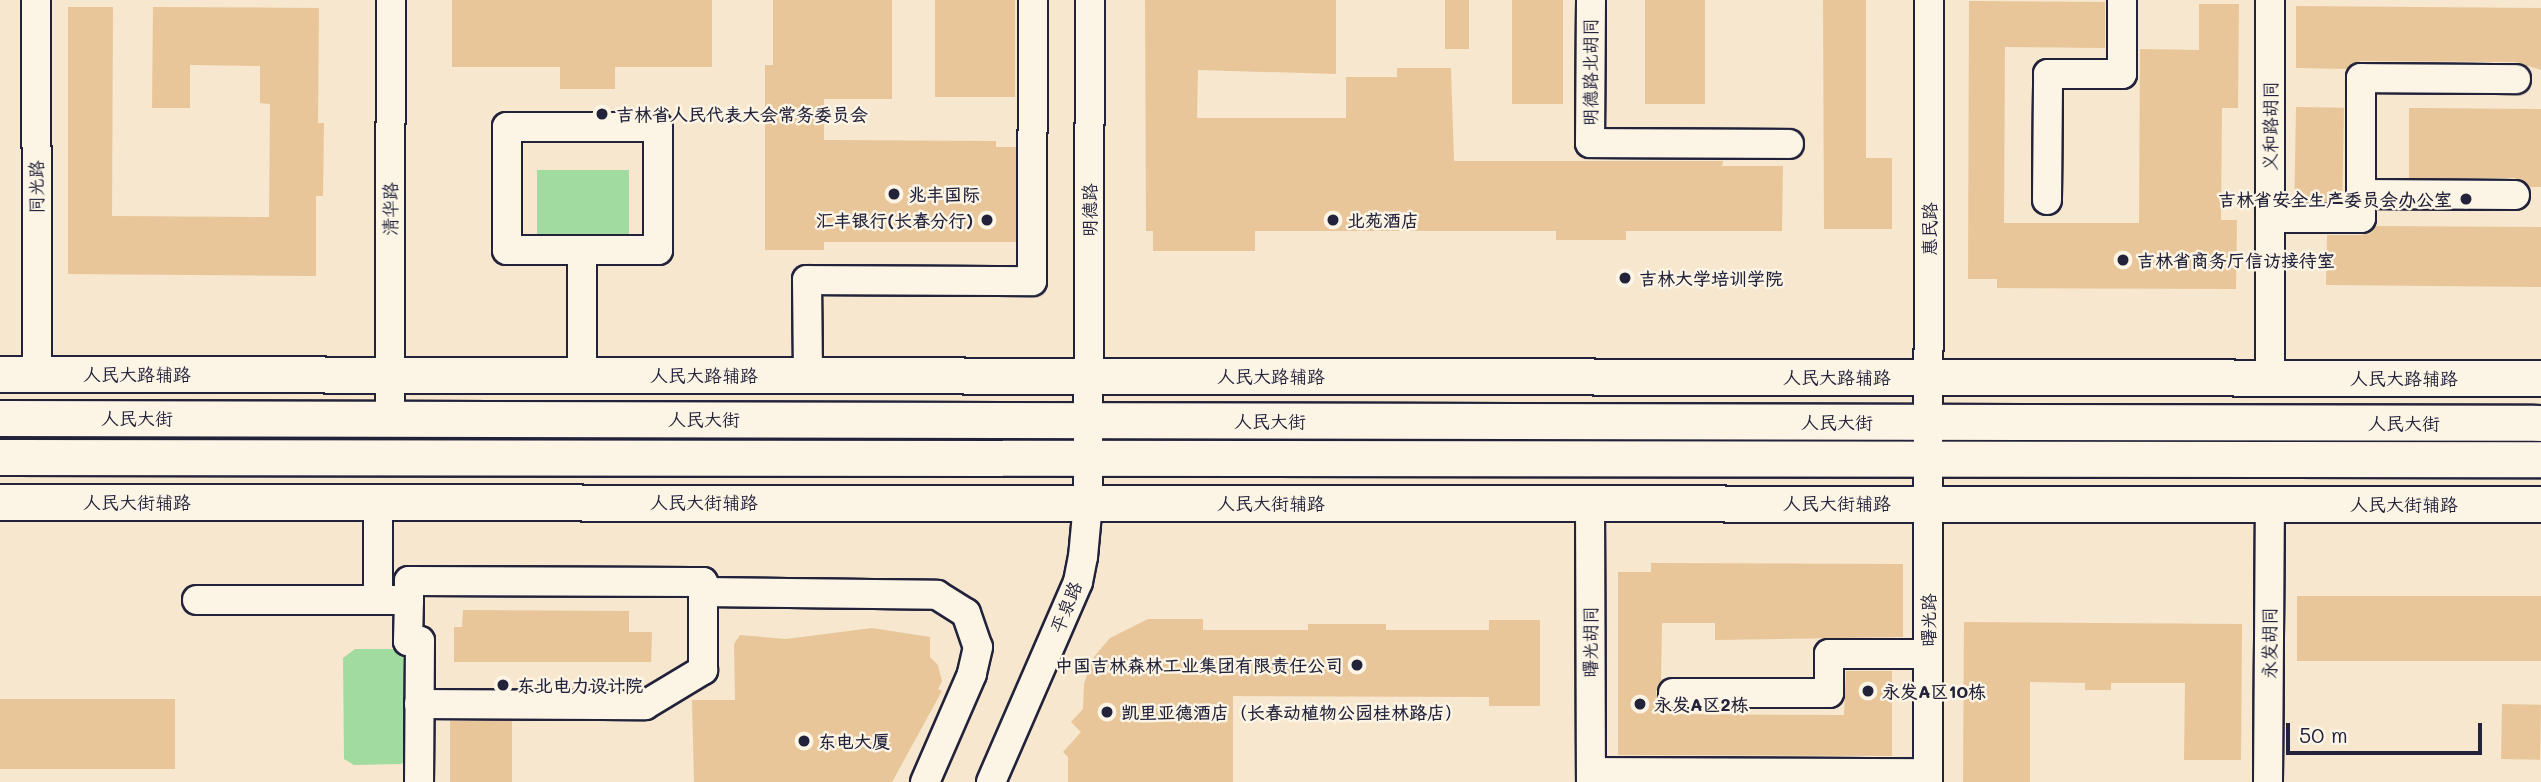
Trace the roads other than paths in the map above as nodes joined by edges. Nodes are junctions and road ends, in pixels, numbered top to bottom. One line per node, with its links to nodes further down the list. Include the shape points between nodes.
1 (36, 0): 17 (street, 同光路)
2 (391, 0): 18 (street, 清华路)
3 (1033, 0): 20 (street, via 1032,281 807,280)
4 (1090, 0): 21 (street, 明德路)
5 (1591, 0): 10 (street, 明德路北胡同, via 1590,143)
6 (1929, 0): 22 (street, 惠民路)
7 (2122, 0): 13 (street, via 2122,74 2048,74)
8 (2270, 0): 14 (street, 义和路胡同)
9 (2516, 79): 11 (street, via 2361,78)
10 (1789, 144)
11 (2361, 194): 12 (street); 14 (street, via 2361,218)
12 (2515, 195)
13 (2047, 200)
14 (2270, 218): 23 (street, 义和路胡同)
15 (582, 250): 15 (street, via 507,250 507,127 658,127 658,250); 19 (street)
16 (0, 374): 17 (main road, 人民大路辅路)
17 (37, 374): 18 (main road, 人民大路辅路)
18 (390, 374): 19 (main road, 人民大路辅路); 26 (street, 清华路)
19 (582, 374): 20 (main road, 人民大路辅路)
20 (808, 375): 21 (main road, 人民大路辅路)
21 (1088, 375): 22 (main road, 人民大路辅路); 27 (street, 明德路)
22 (1928, 377): 23 (main road, 人民大路辅路); 28 (street, 惠民路)
23 (2270, 378): 24 (main road, 人民大路辅路)
24 (2541, 378)
25 (0, 418): 26 (main road, 人民大街)
26 (390, 419): 27 (main road, 人民大街)
27 (1088, 420): 28 (main road, 人民大街); 31 (street, 平泉路)
28 (1928, 422): 29 (main road, 人民大街); 32 (street, 惠民路)
29 (2541, 423)
30 (0, 457): 31 (main road, 人民大街)
31 (1088, 458): 32 (main road, 人民大街); 36 (street, 平泉路)
32 (1928, 458): 33 (main road, 人民大街); 38 (street, 曙光路)
33 (2541, 459)
34 (0, 502): 35 (main road, 人民大街辅路)
35 (379, 502): 36 (main road, 人民大街辅路); 43 (street)
36 (1088, 503): 37 (main road, 人民大街辅路); 52 (street, 平泉路, via 1078,582)
37 (1590, 503): 38 (main road, 人民大街辅路); 48 (street, 曙光胡同)
38 (1928, 503): 39 (main road, 人民大街辅路); 45 (street, 曙光路)
39 (2270, 504): 40 (main road, 人民大街辅路); 53 (street, 永发胡同)
40 (2541, 504)
41 (703, 592): 44 (street, via 703,582 408,581); 47 (street, via 703,670 645,705); 51 (street, via 908,592 937,595 958,605 973,623 976,659)
42 (197, 600): 43 (street)
43 (378, 600): 44 (street)
44 (409, 600): 47 (street, via 408,641 420,641)
45 (1928, 654): 46 (street, via 1829,654 1829,693); 49 (street, 曙光路)
46 (1673, 693)
47 (419, 705): 50 (street)
48 (1591, 777): 49 (street)
49 (1928, 778)
50 (419, 782)
51 (925, 782)
52 (990, 782)
53 (2268, 782)

